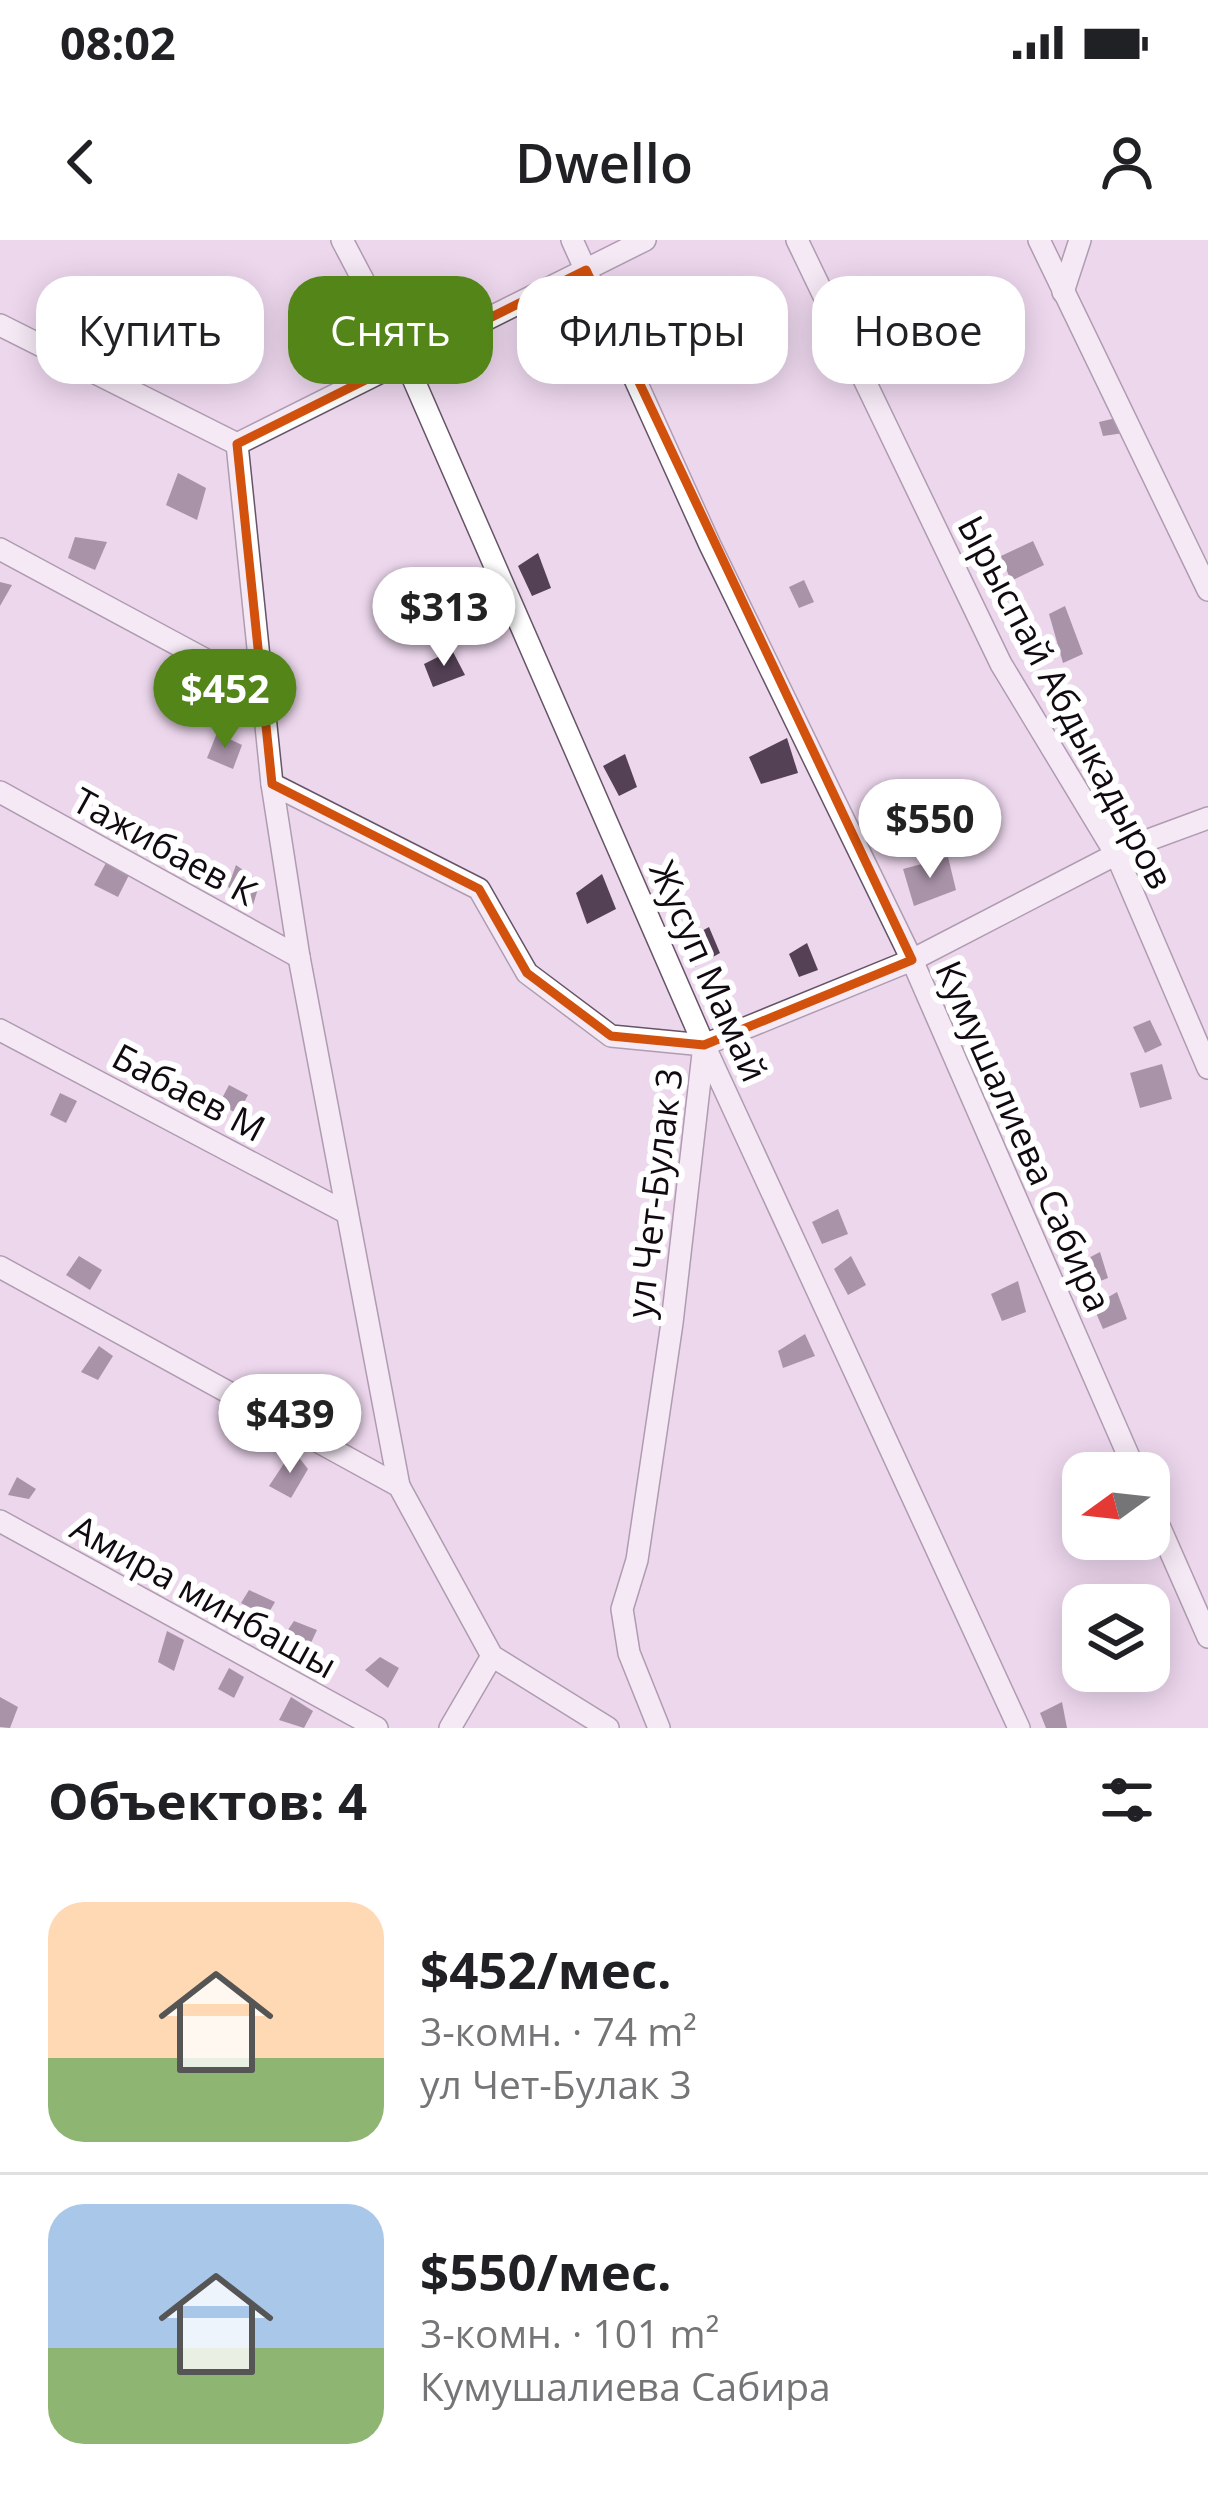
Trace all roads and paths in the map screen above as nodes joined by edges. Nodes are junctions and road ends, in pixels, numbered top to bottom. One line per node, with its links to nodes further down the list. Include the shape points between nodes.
1 (342, 240): 8 (street, Жусуп Мамай)
2 (572, 240): 7 (street, Кумушалиева Сабира)
3 (645, 240): 7 (street)
4 (797, 240): 21 (street, Ырыспай Абдыкадыров, via 1001,664)
5 (1039, 240): 9 (street)
6 (1080, 240): 9 (street)
7 (586, 270): 10 (street); 23 (street, Кумушалиева Сабира)
8 (361, 276)
9 (1063, 292): 16 (street)
10 (493, 316)
11 (0, 325): 14 (street)
12 (357, 384): 14 (street)
13 (415, 384): 25 (street, Жусуп Мамай)
14 (237, 444): 17 (street)
15 (0, 549): 17 (street)
16 (1208, 590)
17 (262, 690): 18 (street)
18 (272, 784): 22 (street); 25 (street, ул Чет-Булак 3, via 479,889 527,973 611,1036)
19 (0, 792): 22 (street, Тажибаев К)
20 (1208, 818): 21 (street)
21 (1118, 856): 23 (street); 26 (street, Ырыспай Абдыкадыров)
22 (299, 957): 27 (street)
23 (912, 960): 25 (street); 29 (street, Кумушалиева Сабира)
24 (0, 1030): 27 (street, Бабаев М)
25 (704, 1045): 38 (street, ул Чет-Булак 3, via 673,1323 637,1560 622,1609 629,1653); 39 (street, Жусуп Мамай)
26 (1208, 1068)
27 (347, 1214): 30 (street)
28 (0, 1268): 30 (street)
29 (1127, 1452)
30 (399, 1486): 34 (street)
31 (0, 1521): 35 (street, Амира минбашы)
32 (1170, 1551): 33 (street)
33 (1208, 1637)
34 (492, 1656): 36 (street); 37 (street)
35 (377, 1728)
36 (450, 1728)
37 (608, 1728)
38 (659, 1728)
39 (1019, 1728)

